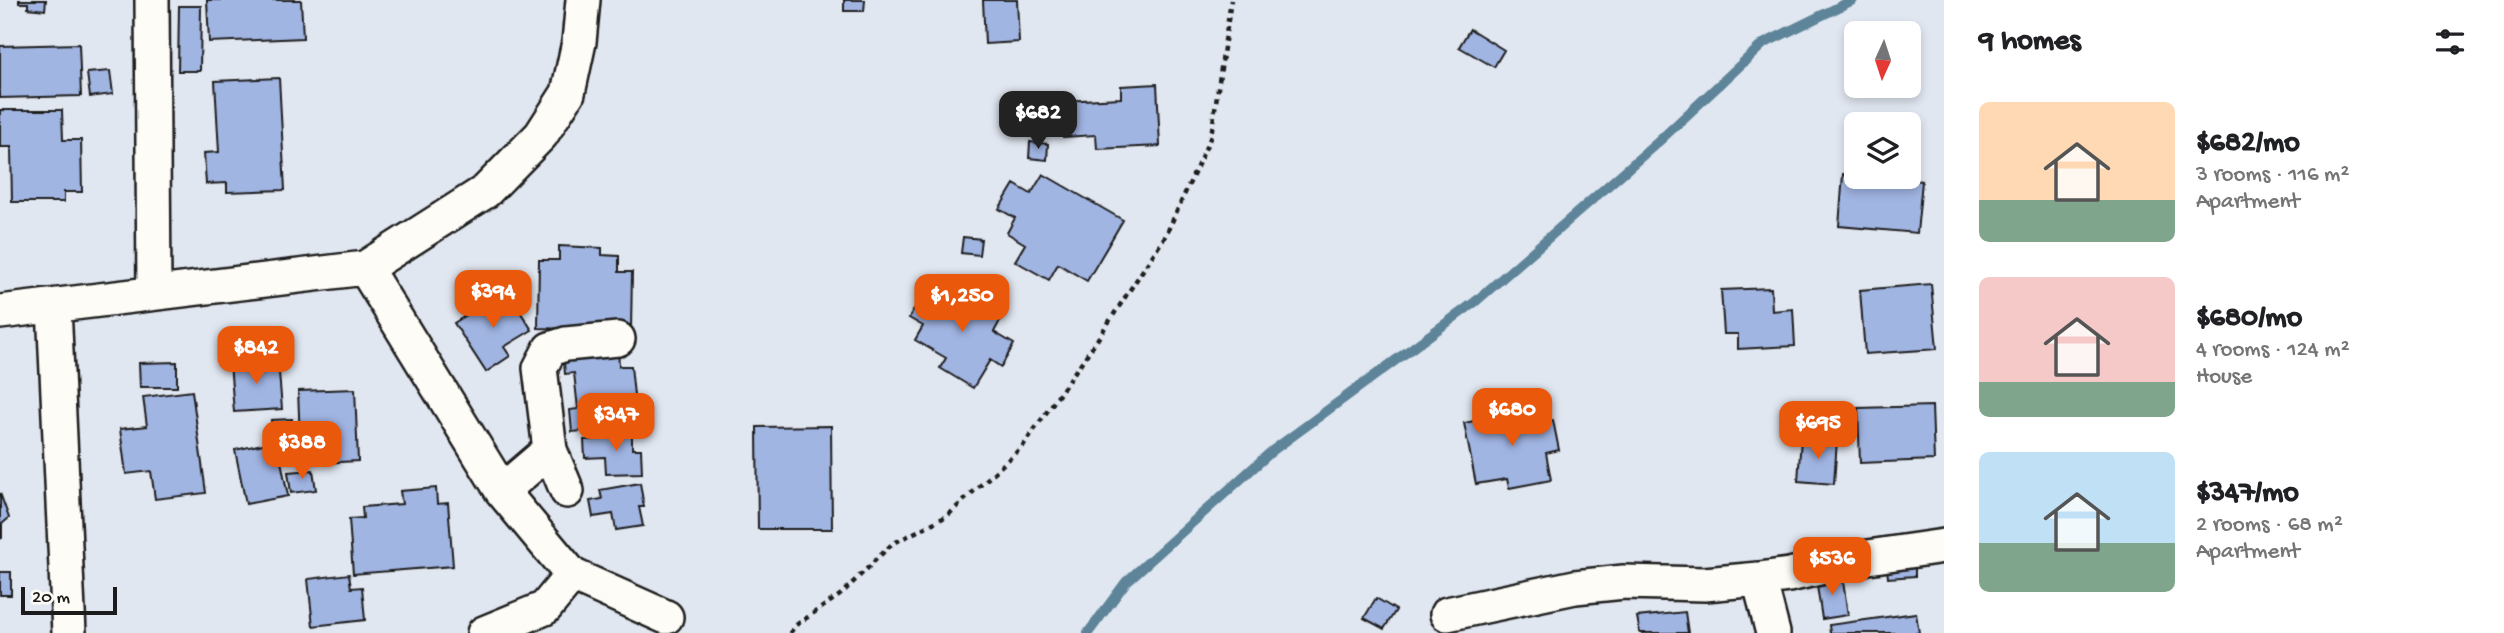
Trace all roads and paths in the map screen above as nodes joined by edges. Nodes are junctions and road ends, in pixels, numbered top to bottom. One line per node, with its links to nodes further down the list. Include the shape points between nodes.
1 (152, 0): 5 (street)
2 (583, 0): 4 (street, via 568,93 541,135 486,191)
3 (1231, 0): 19 (path, via 1211,136 1166,235 1045,415 1023,446 947,516 892,544 840,595)
4 (365, 268): 5 (street); 10 (street)
5 (154, 293): 6 (street)
6 (54, 307): 7 (street); 17 (street)
7 (0, 312)
8 (618, 340): 9 (street, via 550,349 540,368)
9 (550, 450): 10 (street); 11 (street)
10 (502, 491): 13 (street)
11 (566, 491)
12 (1944, 546): 14 (street)
13 (572, 575): 16 (street); 18 (street, via 544,608)
14 (1759, 579): 15 (street, via 1575,587); 20 (street)
15 (1447, 614)
16 (666, 617)
17 (69, 633)
18 (484, 633)
19 (790, 633)
20 (1773, 633)

